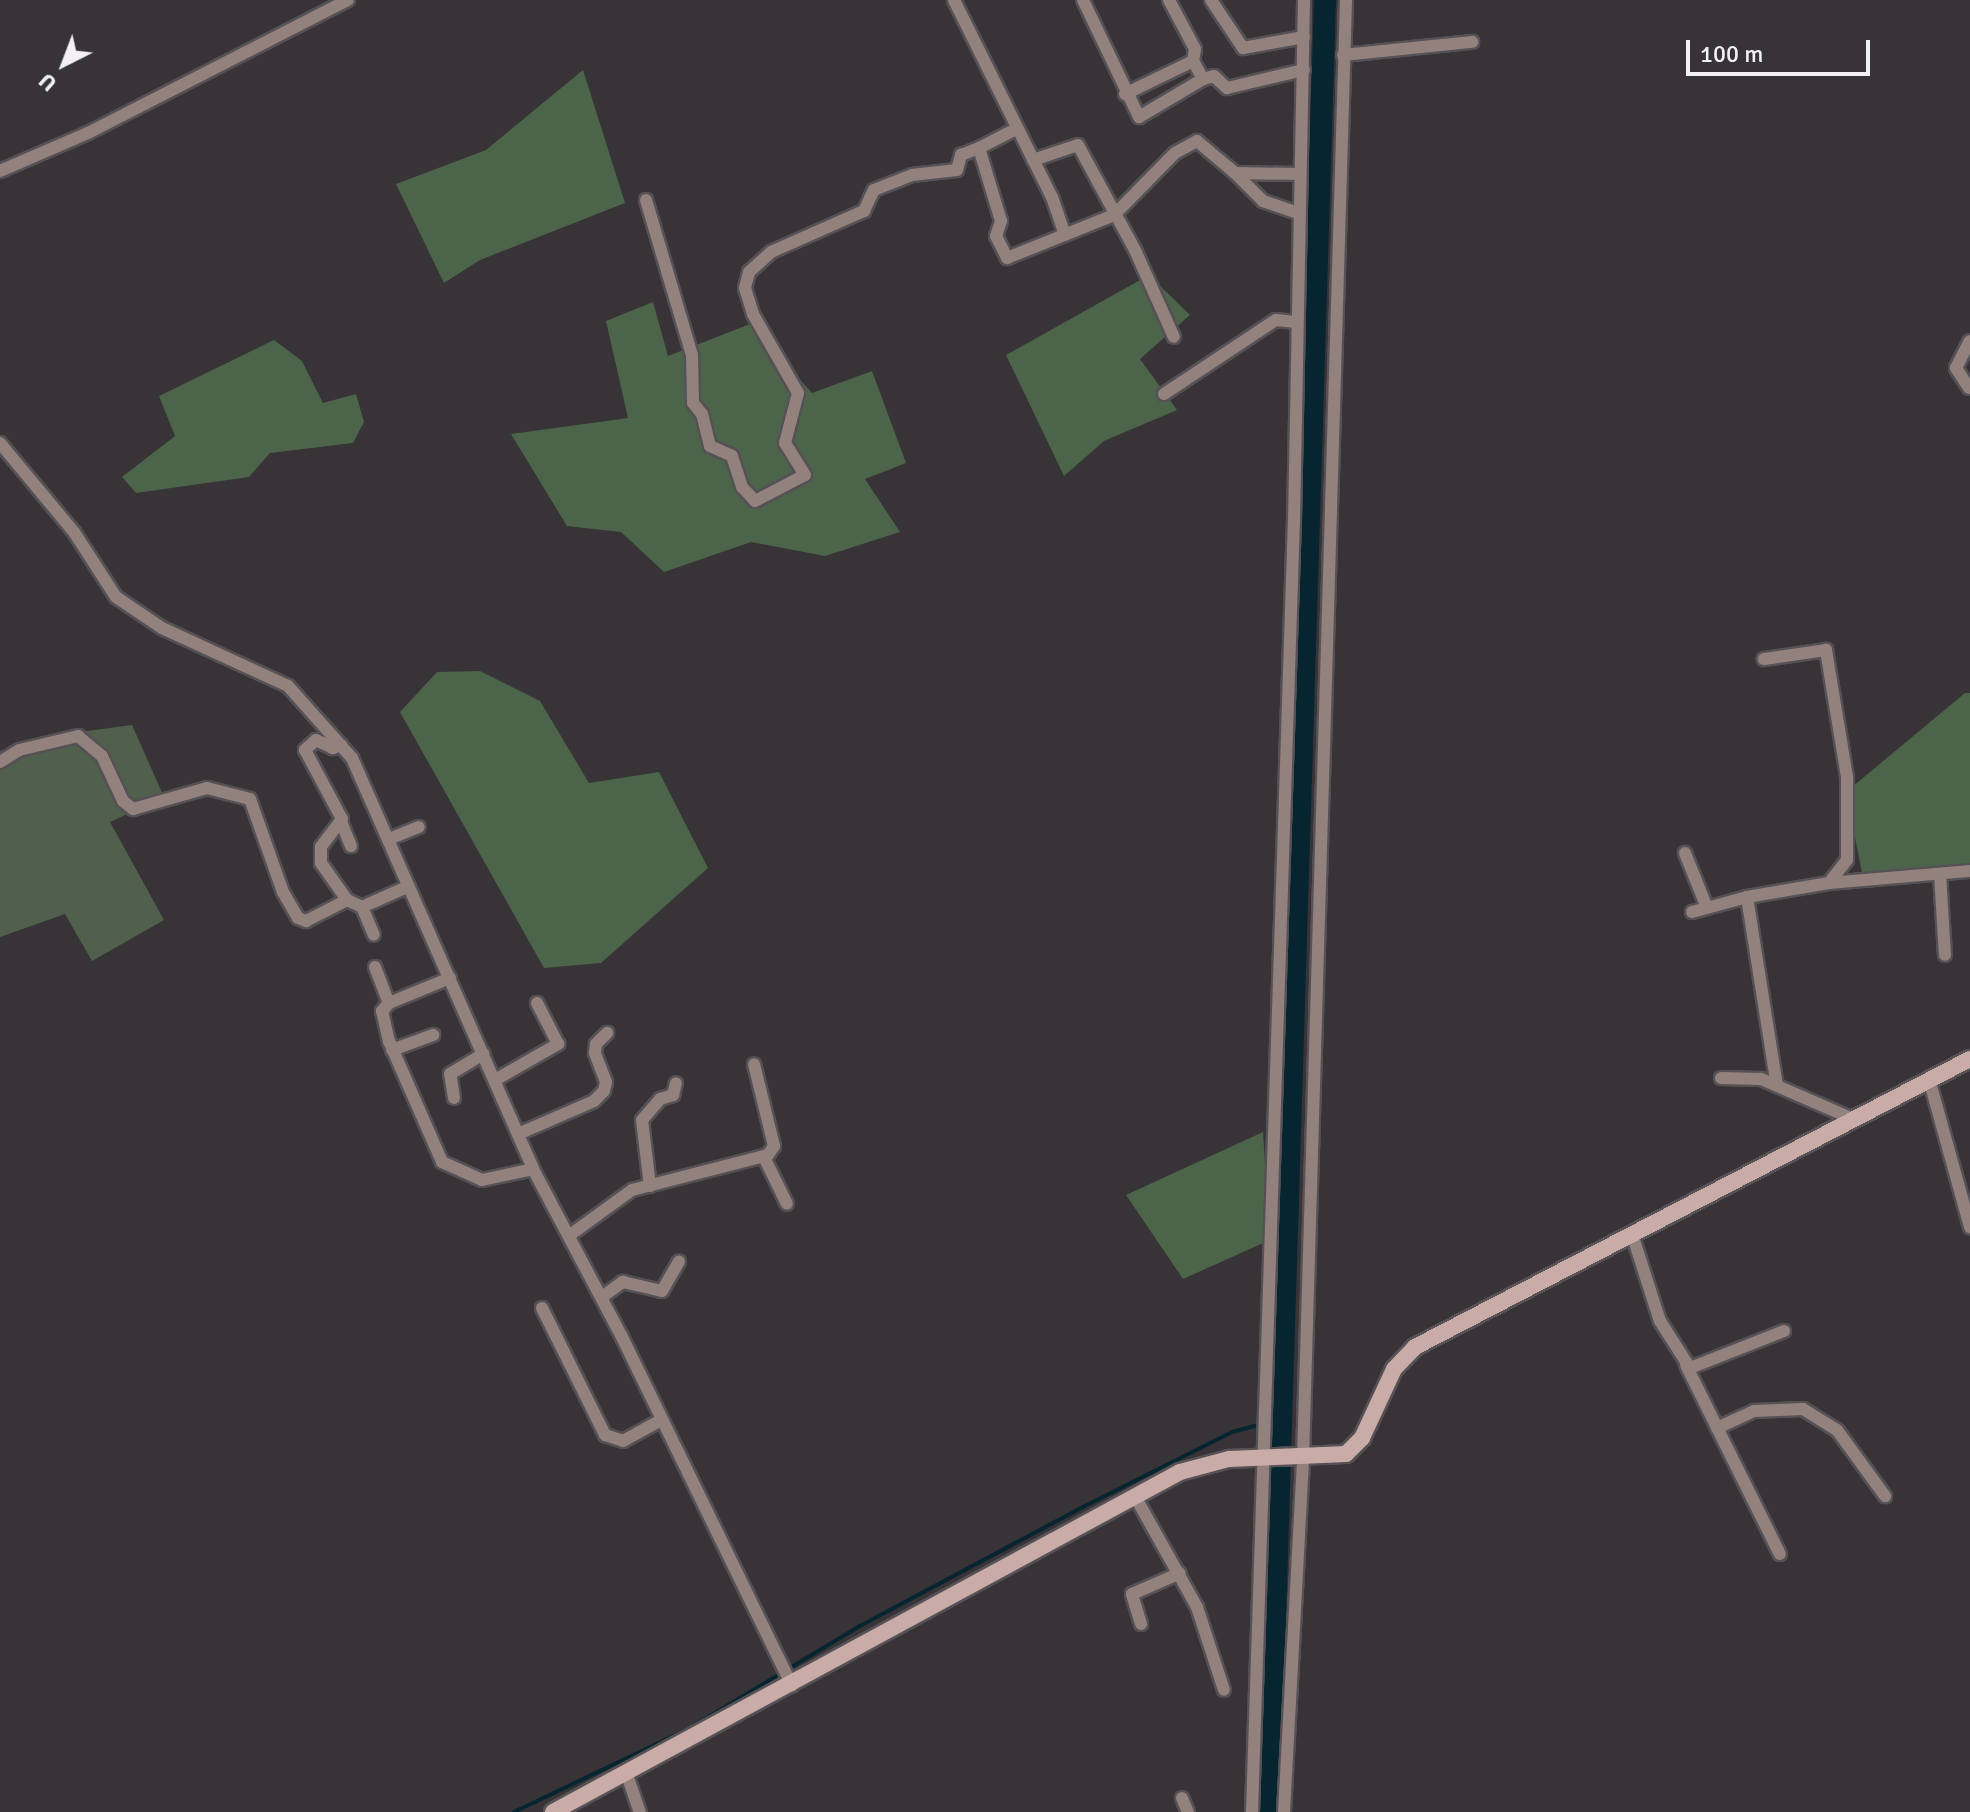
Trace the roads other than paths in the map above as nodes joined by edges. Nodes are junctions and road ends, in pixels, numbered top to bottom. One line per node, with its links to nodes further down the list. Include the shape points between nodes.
1 (348, 0): 18 (street, via 88,133)
2 (954, 0): 15 (street)
3 (1083, 0): 14 (street)
4 (1169, 0): 11 (street, via 1195,49)
5 (1211, 0): 8 (street, via 1243,48)
6 (1304, 0): 8 (street)
7 (1346, 0): 10 (street)
8 (1304, 37): 12 (street)
9 (1472, 42): 10 (street)
10 (1343, 55): 84 (street)
11 (1193, 61): 13 (street); 14 (street)
12 (1304, 70): 13 (street, via 1227,88 1214,76); 20 (street)
13 (1203, 79): 14 (street, via 1142,118)
14 (1125, 94)
15 (1016, 129): 16 (street); 17 (street)
16 (979, 148): 21 (street, via 961,155 957,170 912,175 874,190 864,211 771,252 749,272 745,288 753,314 798,393 785,443 805,475 755,501 742,487 732,456 710,446 702,414 688,391 692,355); 24 (street, via 1001,221 994,230 1004,257)
17 (1033, 160): 23 (street, via 1078,145); 24 (street)
18 (0, 171)
19 (1235, 173): 20 (street); 22 (street, via 1263,201); 23 (street, via 1197,141 1175,153)
20 (1300, 174): 22 (street)
21 (646, 200)
22 (1298, 213): 25 (street)
23 (1114, 215): 24 (street); 26 (street)
24 (1065, 235)
25 (1296, 322): 29 (street, via 1276,320); 83 (street)
26 (1174, 337)
27 (1970, 341): 28 (street, via 1956,368)
28 (1970, 387): 30 (street)
29 (1164, 394)
30 (1970, 401)
31 (0, 443): 33 (street, via 74,532 116,597 162,628 288,686)
32 (1764, 659): 42 (street, via 1824,646 1826,650 1847,777 1847,860)
33 (341, 745): 35 (street, via 333,748 316,740 305,752 334,798); 37 (street, via 362,776)
34 (0, 762): 45 (street, via 19,750 78,736 102,756 123,801 133,809 207,788 250,799 283,892 298,918 306,921)
35 (342, 824): 38 (street); 45 (street, via 319,854)
36 (419, 827): 37 (street)
37 (389, 839): 43 (street)
38 (351, 846)
39 (1685, 853): 47 (street)
40 (1970, 871): 41 (street)
41 (1940, 874): 42 (street); 50 (street)
42 (1829, 883): 44 (street)
43 (409, 886): 46 (street); 52 (street)
44 (1747, 897): 47 (street); 65 (street)
45 (347, 900): 46 (street)
46 (362, 907): 49 (street)
47 (1707, 908): 48 (street)
48 (1692, 912)
49 (374, 935)
50 (1945, 955)
51 (375, 967): 53 (street)
52 (450, 978): 53 (street); 58 (street)
53 (389, 1003): 57 (street, via 382,1011)
54 (537, 1003): 63 (street, via 558,1044)
55 (607, 1033): 68 (street, via 595,1053 606,1082 604,1091 594,1101)
56 (433, 1035): 57 (street)
57 (392, 1050): 70 (street, via 442,1162 482,1180)
58 (483, 1054): 63 (street); 66 (street, via 450,1074)
59 (1970, 1059): 62 (main road)
60 (754, 1064): 69 (street, via 774,1146)
61 (1721, 1078): 65 (street, via 1742,1075)
62 (1929, 1079): 67 (main road); 73 (street)
63 (495, 1080): 68 (street)
64 (676, 1083): 71 (street, via 673,1095 660,1099 642,1120)
65 (1777, 1086): 67 (street)
66 (454, 1098)
67 (1853, 1119): 74 (main road)
68 (518, 1134): 70 (street)
69 (764, 1157): 71 (street); 72 (street)
70 (533, 1169): 75 (street)
71 (650, 1186): 75 (street, via 624,1195)
72 (787, 1204)
73 (1970, 1223)
74 (1632, 1234): 80 (street, via 1660,1321); 84 (main road, via 1415,1347 1394,1369 1353,1449 1336,1457)
75 (570, 1235): 77 (street)
76 (679, 1261): 77 (street, via 662,1291 623,1282)
77 (602, 1297): 81 (street)
78 (542, 1308): 81 (street, via 605,1435 623,1441)
79 (1784, 1331): 80 (street, via 1692,1368)
80 (1686, 1365): 82 (street)
81 (661, 1420): 90 (street)
82 (1717, 1428): 85 (street, via 1754,1411 1803,1409 1837,1430); 87 (street)
83 (1267, 1456): 84 (main road); 86 (main road, via 1196,1466); 97 (street)
84 (1297, 1457): 98 (street)
85 (1885, 1496)
86 (1136, 1498): 88 (street); 90 (main road)
87 (1780, 1554)
88 (1180, 1573): 89 (street, via 1132,1594); 91 (street)
89 (1141, 1624)
90 (790, 1682): 92 (main road)
91 (1224, 1690)
92 (627, 1775): 94 (main road); 95 (street)
93 (1182, 1798): 96 (street)
94 (553, 1812)
95 (640, 1812)
96 (1188, 1812)
97 (1252, 1812)
98 (1284, 1812)

